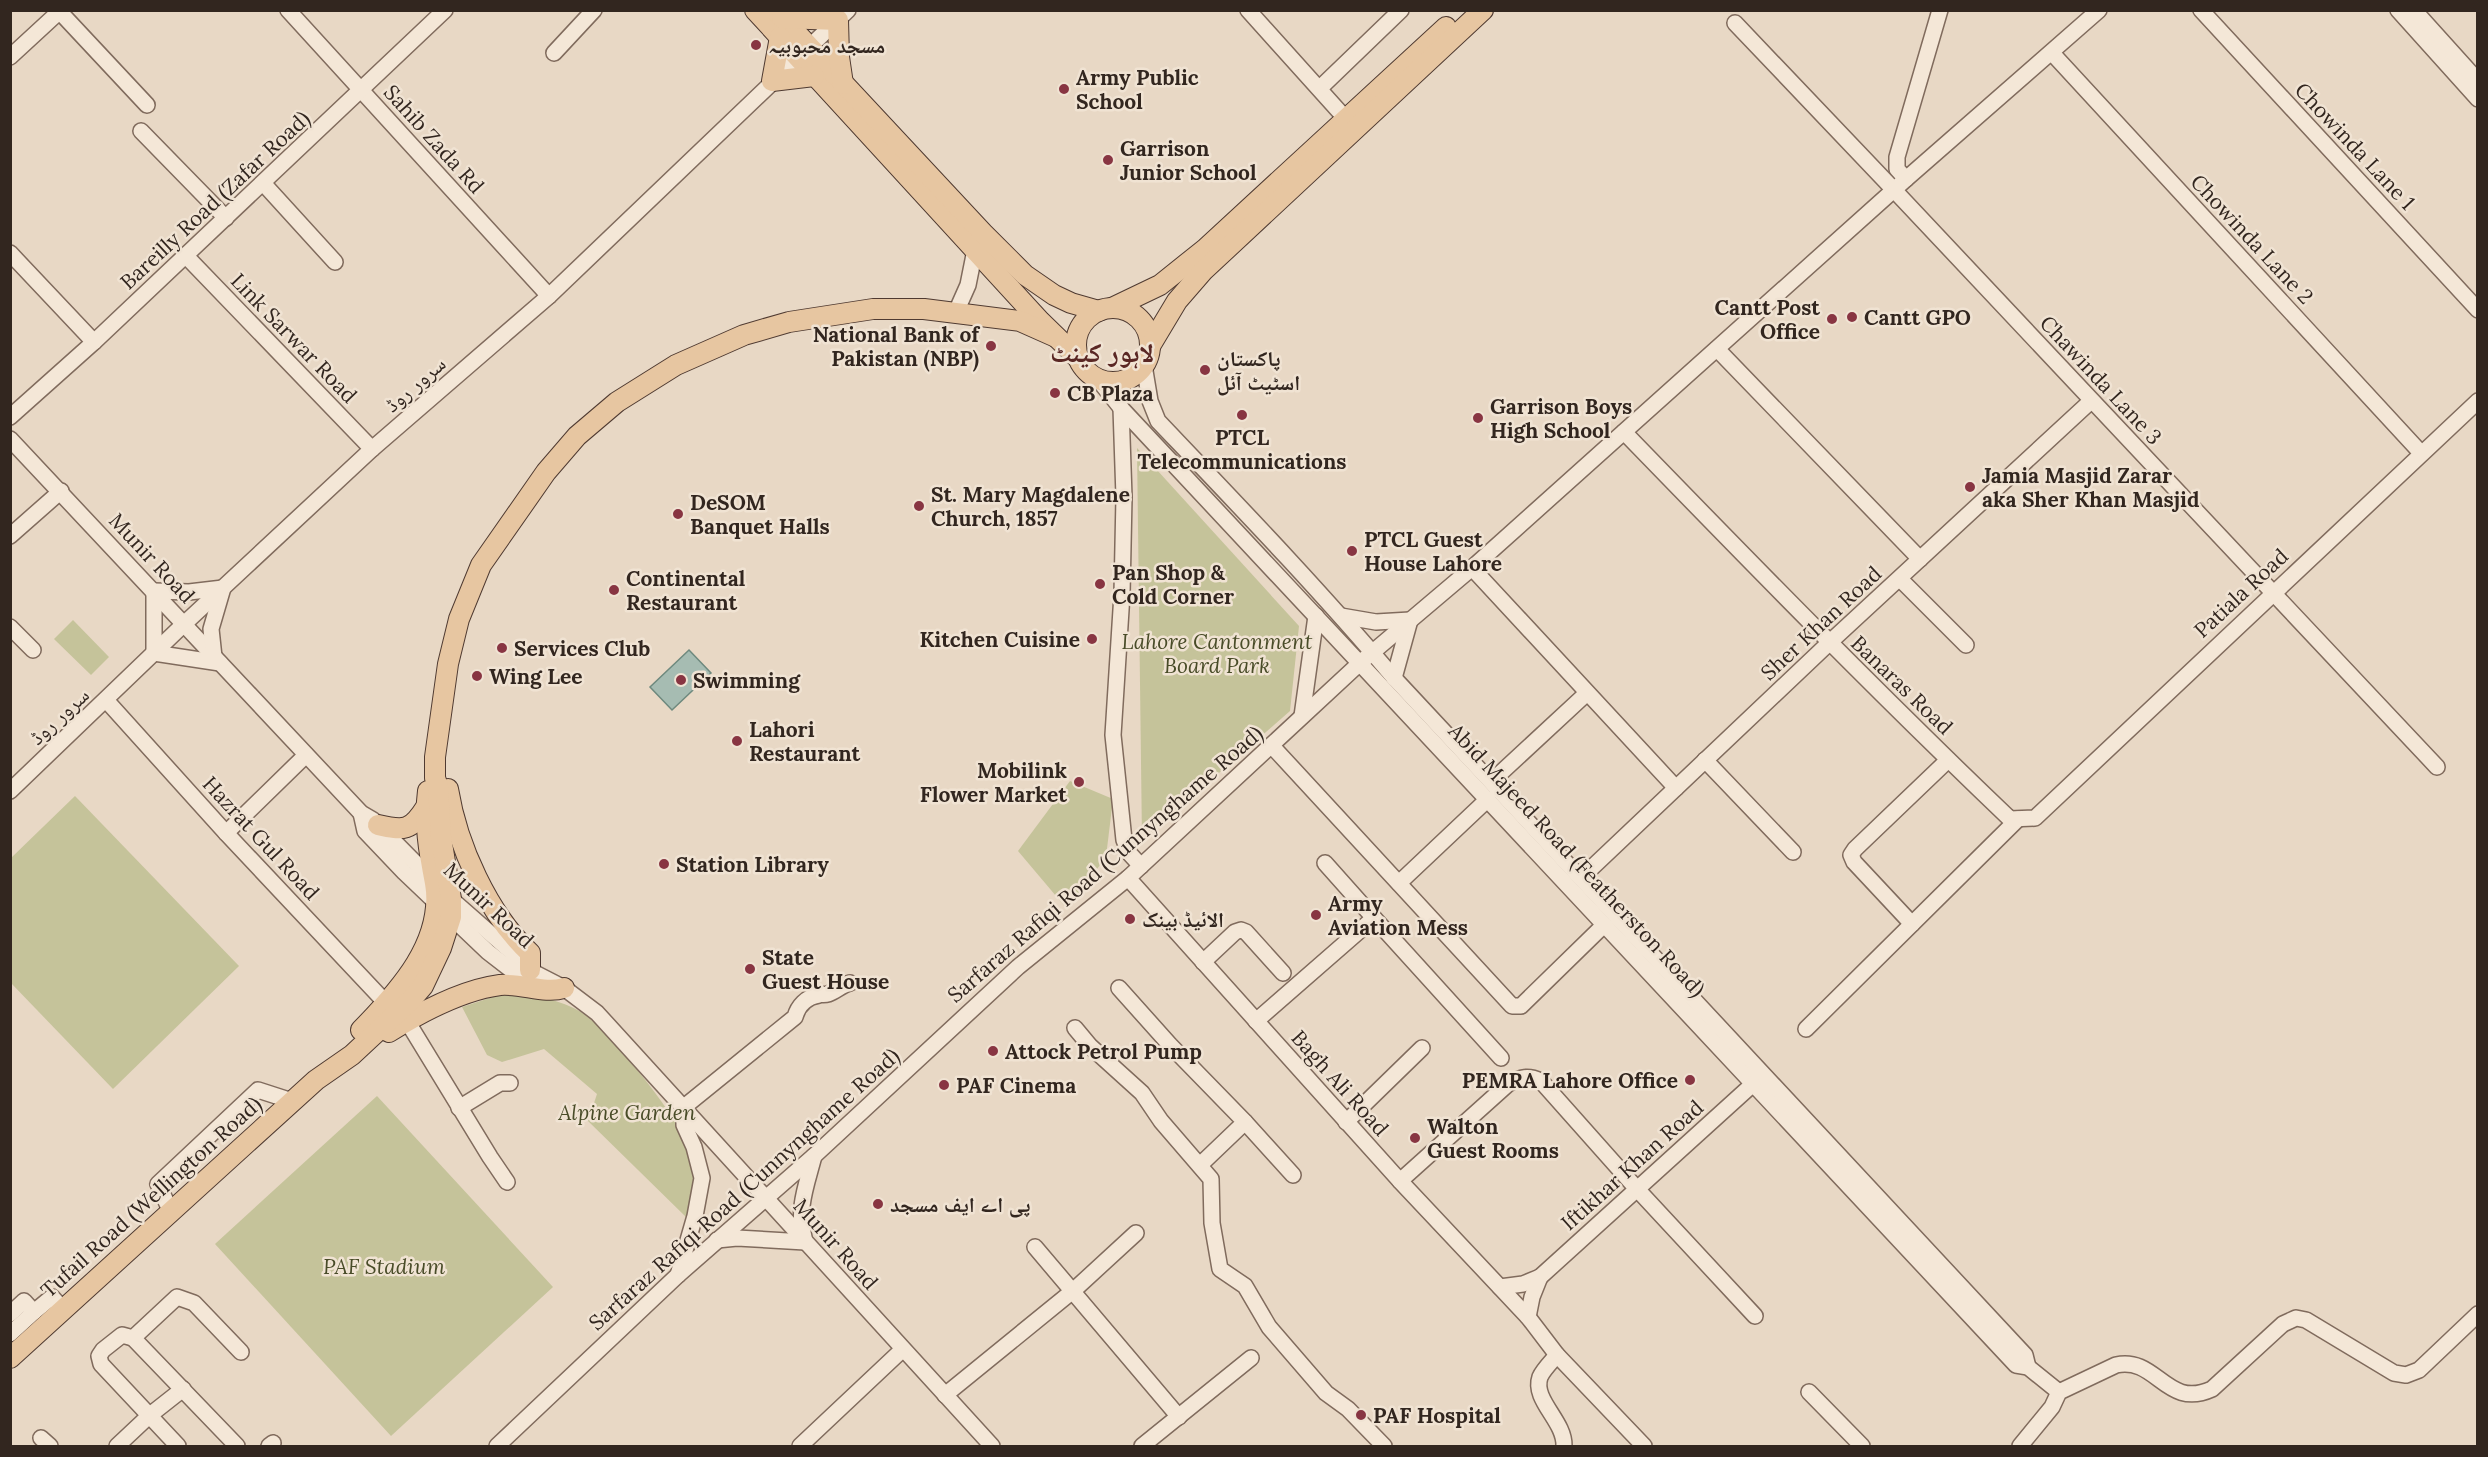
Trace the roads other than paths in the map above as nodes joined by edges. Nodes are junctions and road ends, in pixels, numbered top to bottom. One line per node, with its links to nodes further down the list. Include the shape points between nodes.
1 (288, 10): 28 (street, Sahib Zada Rd)
2 (445, 10): 28 (street, Bareilly Road (Zafar Road))
3 (594, 10): 19 (street)
4 (755, 10): 16 (main road)
5 (1248, 10): 27 (street)
6 (1465, 10): 31 (main road)
7 (1483, 10): 47 (main road, via 1203,271 1177,301)
8 (2099, 10): 21 (street, Sarfaraz Rafiqi Road (Cunnynghame Road))
9 (2201, 10): 43 (street, Chowinda Lane 1)
10 (2398, 10): 18 (street)
11 (2414, 10): 18 (street)
12 (60, 11): 22 (street); 30 (street)
13 (1400, 11): 27 (street)
14 (1936, 13): 33 (street, via 1897,158 1897,169)
15 (843, 15): 16 (main road); 20 (street, سرور روڈ); 26 (main road, via 839,57)
16 (779, 22): 20 (main road); 24 (main road)
17 (1734, 23): 35 (street, Chawinda Lane 3)
18 (2428, 35): 25 (street); 29 (street)
19 (554, 52)
20 (802, 52): 23 (main road); 24 (street, سرور روڈ); 26 (main road)
21 (2052, 53): 33 (street, Sarfaraz Rafiqi Road (Cunnynghame Road)); 59 (street, Chowinda Lane 2)
22 (10, 57)
23 (814, 76): 24 (main road); 37 (main road)
24 (772, 81): 41 (street, سرور روڈ)
25 (2478, 81)
26 (843, 84): 42 (main road, via 1025,275 1077,305)
27 (1320, 88): 31 (street)
28 (361, 90): 34 (street, Bareilly Road (Zafar Road)); 41 (street, Sahib Zada Rd)
29 (2478, 99)
30 (147, 105)
31 (1346, 119): 42 (main road, via 1181,269 1152,290)
32 (141, 131): 36 (street)
33 (1906, 179): 35 (street, Sarfaraz Rafiqi Road (Cunnynghame Road))
34 (262, 183): 36 (street, Bareilly Road (Zafar Road)); 40 (street)
35 (1895, 190): 48 (street, Sarfaraz Rafiqi Road (Cunnynghame Road)); 53 (street, Chawinda Lane 3)
36 (226, 218): 39 (street, Bareilly Road (Zafar Road))
37 (975, 250): 44 (street, via 968,285); 45 (main road)
38 (10, 253): 46 (street)
39 (186, 256): 46 (street, Bareilly Road (Zafar Road)); 58 (street, Link Sarwar Road)
40 (335, 262)
41 (549, 296): 58 (street, سرور روڈ)
42 (1106, 309): 47 (main road, via 1134,315 1143,323); 49 (main road, via 1087,318 1079,330)
43 (2478, 310)
44 (956, 312): 45 (main road, via 1020,321); 83 (main road, via 873,309 789,322 702,352 617,402 577,436 546,472 481,565 459,619)
45 (1056, 337): 49 (main road)
46 (94, 342): 55 (street, Bareilly Road (Zafar Road))
47 (1150, 345): 50 (main road)
48 (1717, 349): 56 (street, Sarfaraz Rafiqi Road (Cunnynghame Road)); 62 (street)
49 (1078, 358): 51 (main road)
50 (1144, 365): 51 (main road, via 1136,375 1123,381); 69 (street, Abid Majeed Road (Featherston Road), via 1158,421)
51 (1097, 378): 54 (street, Abid Majeed Road (Featherston Road))
52 (2478, 400): 59 (street, Patiala Road)
53 (2091, 401): 62 (street, Sher Khan Road); 67 (street, Chawinda Lane 3)
54 (1121, 408): 68 (street, Abid Majeed Road (Featherston Road)); 102 (street, via 1122,594 1113,735 1124,840)
55 (10, 417)
56 (1624, 432): 63 (street, Sarfaraz Rafiqi Road (Cunnynghame Road)); 73 (street, Banaras Road)
57 (10, 439): 60 (street, Munir Road)
58 (372, 449): 65 (street, سرور روڈ)
59 (2421, 453): 67 (street, Patiala Road)
60 (61, 491): 61 (street); 66 (street, Munir Road)
61 (10, 536)
62 (1920, 559): 64 (street, Sher Khan Road)
63 (1472, 568): 70 (street, Sarfaraz Rafiqi Road (Cunnynghame Road)); 80 (street)
64 (1900, 579): 73 (street, Sher Khan Road); 74 (street)
65 (223, 588): 66 (street); 71 (street, سرور روڈ); 78 (street, via 211,628)
66 (154, 591): 71 (street, Munir Road); 76 (street)
67 (2273, 592): 88 (street, Chawinda Lane 3); 96 (street, Patiala Road, via 2035,819)
68 (1316, 616): 77 (street, Abid Majeed Road (Featherston Road)); 82 (street)
69 (1341, 616): 70 (street, via 1376,622); 77 (street, Abid Majeed Road (Featherston Road))
70 (1410, 620): 77 (street, Sarfaraz Rafiqi Road (Cunnynghame Road)); 79 (street)
71 (184, 624): 76 (street, سرور روڈ); 78 (street, Munir Road)
72 (10, 627): 75 (street)
73 (1829, 643): 86 (street, Sher Khan Road); 87 (street, Banaras Road)
74 (1966, 645)
75 (33, 650)
76 (154, 653): 78 (street); 81 (street, سرور روڈ)
77 (1367, 657): 79 (street, Abid Majeed Road (Featherston Road)); 82 (street, Sarfaraz Rafiqi Road (Cunnynghame Road)); 93 (street, Abid Majeed Road (Featherston Road))
78 (217, 660): 85 (street, Munir Road)
79 (1394, 678): 90 (street, Abid Majeed Road (Featherston Road))
80 (1587, 693): 90 (street); 91 (street)
81 (106, 700): 92 (street, سرور روڈ); 98 (street, Hazrat Gul Road)
82 (1302, 716): 84 (street, Sarfaraz Rafiqi Road (Cunnynghame Road))
83 (437, 739): 89 (main road); 112 (main road, via 452,811 464,845 499,917 530,953)
84 (1272, 746): 102 (street, Sarfaraz Rafiqi Road (Cunnynghame Road)); 105 (street)
85 (306, 755): 95 (street, Munir Road); 98 (street)
86 (1705, 760): 91 (street, Sher Khan Road); 99 (street)
87 (1948, 760): 96 (street, Banaras Road, via 2010,819); 109 (street, via 1851,855)
88 (2437, 767)
89 (435, 778): 94 (main road); 107 (main road)
90 (1492, 781): 101 (street, Abid Majeed Road (Featherston Road))
91 (1676, 788): 104 (street, Sher Khan Road)
92 (10, 790)
93 (1488, 799): 101 (street, Abid Majeed Road (Featherston Road)); 105 (street)
94 (426, 807): 97 (main road, via 411,827); 106 (main road, Tufail Road (Wellington Road))
95 (361, 813): 97 (street, Munir Road); 107 (street, Munir Road, via 365,831)
96 (2018, 819): 109 (street)
97 (378, 825): 106 (street, Munir Road)
98 (226, 833): 117 (street, Hazrat Gul Road)
99 (1793, 852)
100 (1325, 863): 108 (street)
101 (1557, 863): 104 (street, Abid Majeed Road (Featherston Road)); 110 (street, Abid Majeed Road (Featherston Road))
102 (1141, 866): 103 (street, Sarfaraz Rafiqi Road (Cunnynghame Road))
103 (1128, 878): 111 (street, Bagh Ali Road); 133 (street, Sarfaraz Rafiqi Road (Cunnynghame Road), via 1018,967)
104 (1581, 878): 162 (street, Abid Majeed Road (Featherston Road), via 2025,1355)
105 (1399, 883): 110 (street, via 1516,1007)
106 (435, 884): 107 (main road, Tufail Road (Wellington Road))
107 (446, 907): 112 (street, Munir Road); 117 (main road, Tufail Road (Wellington Road), via 411,972); 122 (main road, Tufail Road (Wellington Road), via 441,948 417,993)
108 (1374, 918): 119 (street); 124 (street)
109 (1912, 924): 121 (street)
110 (1604, 925): 127 (street, Abid Majeed Road (Featherston Road))
111 (1203, 962): 113 (street, via 1241,930); 119 (street, Bagh Ali Road)
112 (528, 969): 115 (street, Munir Road)
113 (1283, 973)
114 (850, 983): 129 (street, via 800,1005 795,1017)
115 (564, 988): 118 (main road, via 554,991 501,985 458,998); 129 (street, Munir Road, via 597,1013)
116 (1119, 988): 131 (street)
117 (386, 1003): 125 (main road, Tufail Road (Wellington Road))
118 (407, 1021): 122 (main road); 130 (street)
119 (1256, 1021): 132 (street, Bagh Ali Road)
120 (1074, 1028): 134 (street, via 1132,1082)
121 (1806, 1029)
122 (366, 1043): 125 (main road, Tufail Road (Wellington Road))
123 (1422, 1048): 132 (street)
124 (1501, 1058)
125 (324, 1073): 128 (main road, Tufail Road (Wellington Road))
126 (510, 1083): 130 (street, via 500,1083)
127 (1753, 1084): 138 (street, Iftikhar Khan Road); 162 (street, Abid Majeed Road (Featherston Road), via 2016,1365)
128 (292, 1101): 140 (main road, Tufail Road (Wellington Road)); 140 (street, via 258,1089 158,1184)
129 (684, 1107): 139 (street, Munir Road); 145 (street, via 684,1125 702,1178)
130 (459, 1108): 136 (street)
131 (1245, 1122): 134 (street); 135 (street)
132 (1346, 1122): 137 (street, Bagh Ali Road)
133 (814, 1156): 139 (street, Sarfaraz Rafiqi Road (Cunnynghame Road)); 143 (street, via 801,1204)
134 (1200, 1165): 176 (street, via 1211,1179 1212,1223 1220,1269 1245,1286 1269,1327 1326,1393 1348,1408)
135 (1293, 1175)
136 (507, 1182)
137 (1400, 1182): 138 (street, via 1508,1084 1531,1076 1541,1081); 147 (street, Bagh Ali Road)
138 (1636, 1189): 146 (street, Iftikhar Khan Road); 153 (street)
139 (766, 1197): 142 (street, Sarfaraz Rafiqi Road (Cunnynghame Road)); 143 (street, Munir Road)
140 (171, 1212): 149 (main road, Tufail Road (Wellington Road))
141 (1136, 1233): 148 (street)
142 (717, 1240): 143 (street); 145 (street, Sarfaraz Rafiqi Road (Cunnynghame Road))
143 (805, 1242): 157 (street, Munir Road)
144 (1035, 1246): 148 (street)
145 (678, 1275): 172 (street, Sarfaraz Rafiqi Road (Cunnynghame Road))
146 (1540, 1277): 147 (street, Iftikhar Khan Road); 154 (street, Iftikhar Khan Road)
147 (1500, 1287): 154 (street, Bagh Ali Road)
148 (1074, 1290): 166 (street); 168 (street)
149 (63, 1309): 150 (street, via 52,1297); 160 (main road, Tufail Road (Wellington Road))
150 (34, 1312): 151 (street, via 24,1301); 155 (street)
151 (10, 1314)
152 (2478, 1314): 165 (street, via 2419,1370 2406,1375 2394,1373 2312,1323 2296,1318 2283,1324 2202,1393 2178,1392 2138,1366 2124,1364)
153 (1755, 1316)
154 (1528, 1317): 159 (street, Bagh Ali Road)
155 (10, 1334)
156 (133, 1338): 158 (street, via 177,1297 187,1298); 163 (street); 167 (street, via 122,1335 99,1356 101,1364)
157 (902, 1350): 166 (street, Munir Road); 173 (street)
158 (241, 1352)
159 (1557, 1355): 177 (street, via 1540,1377 1539,1390 1564,1435); 178 (street, Bagh Ali Road)
160 (10, 1358)
161 (1251, 1358): 168 (street)
162 (2028, 1367): 165 (street, Abid Majeed Road (Featherston Road))
163 (183, 1389): 167 (street); 171 (street)
164 (1809, 1392): 179 (street)
165 (2059, 1392): 180 (street, via 2052,1407)
166 (945, 1395): 174 (street, Munir Road)
167 (150, 1415): 169 (street); 170 (street)
168 (1179, 1417): 175 (street)
169 (117, 1446)
170 (178, 1446)
171 (237, 1446)
172 (496, 1446)
173 (800, 1446)
174 (992, 1446)
175 (1142, 1446)
176 (1384, 1446)
177 (1563, 1446)
178 (1644, 1446)
179 (1862, 1446)
180 (2020, 1446)

